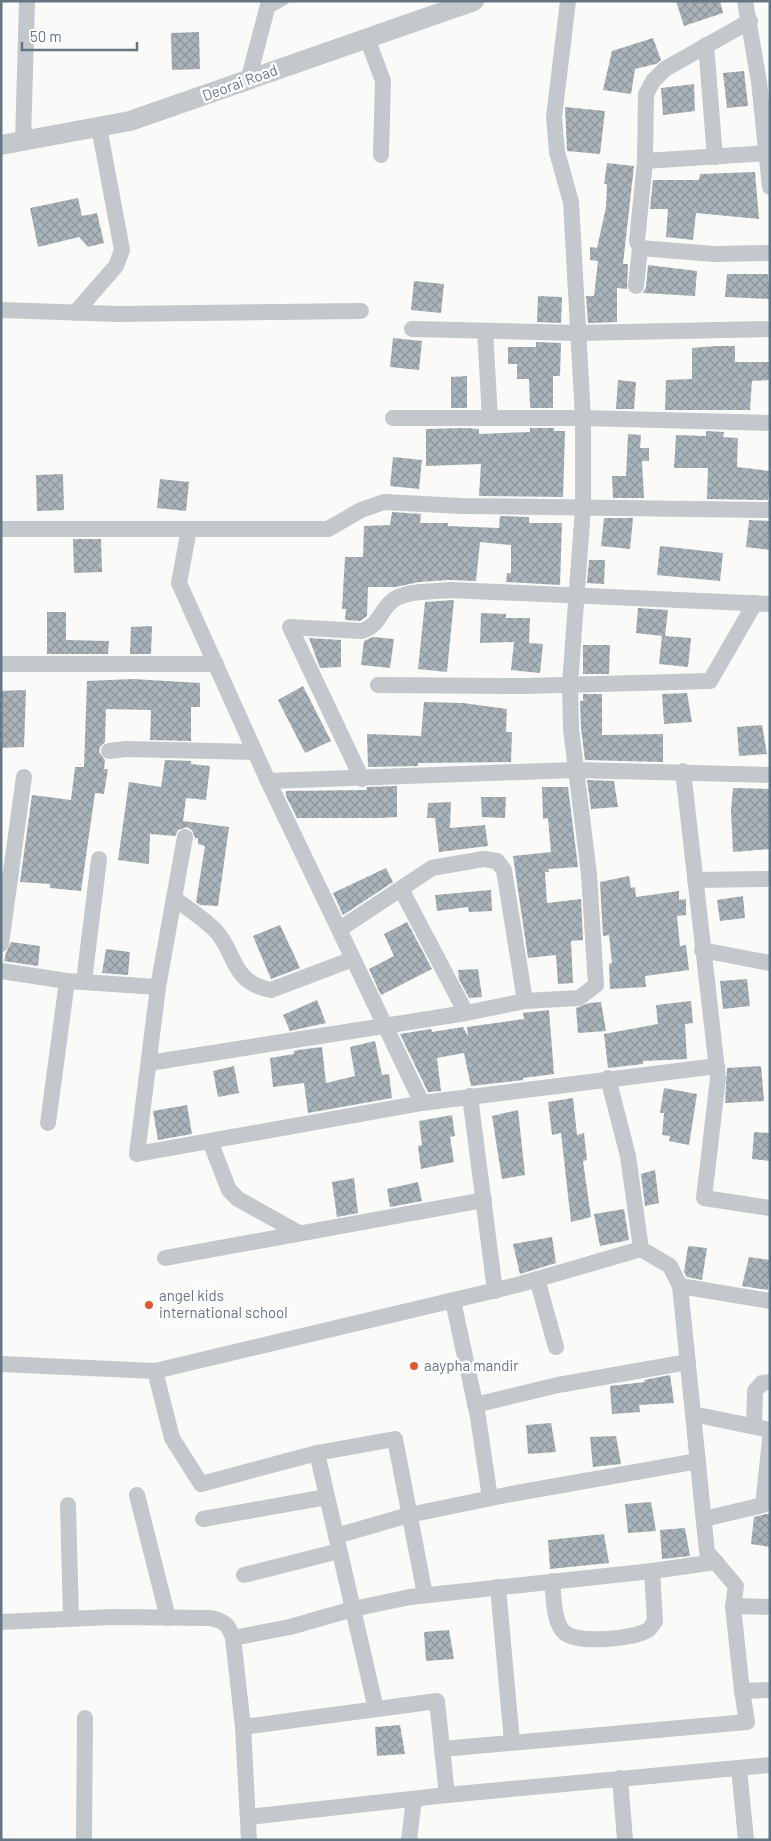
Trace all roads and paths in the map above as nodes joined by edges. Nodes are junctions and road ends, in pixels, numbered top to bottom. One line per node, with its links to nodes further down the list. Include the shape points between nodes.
1 (27, 1): 12 (street)
2 (285, 1): 6 (lane)
3 (474, 1): 8 (street, Deorai Road)
4 (568, 1): 28 (street, via 554,117 557,152 571,202)
5 (745, 1): 7 (street)
6 (267, 6): 10 (street)
7 (750, 20): 9 (street); 14 (street)
8 (367, 38): 10 (street, Deorai Road); 15 (street, via 383,81)
9 (706, 45): 16 (street); 17 (street, via 665,69 646,94)
10 (248, 81): 11 (street, Deorai Road, via 130,121)
11 (99, 126): 12 (street, Deorai Road); 24 (street, via 122,250 116,266)
12 (23, 141): 13 (street, Deorai Road)
13 (1, 145)
14 (767, 153): 16 (street); 18 (street)
15 (381, 155)
16 (715, 157): 17 (street)
17 (644, 161): 19 (street, via 637,241)
18 (770, 187)
19 (640, 248): 20 (street, via 714,254); 21 (street)
20 (770, 254)
21 (636, 286)
22 (1, 310): 24 (street)
23 (361, 311): 24 (street)
24 (82, 313)
25 (412, 329): 27 (street)
26 (770, 329): 28 (street)
27 (484, 331): 28 (street); 30 (street)
28 (578, 334): 31 (street)
29 (393, 418): 30 (street)
30 (490, 418): 31 (street)
31 (583, 418): 32 (street); 33 (street)
32 (770, 423)
33 (583, 508): 34 (street); 36 (street, via 384,502 361,510 328,529); 37 (street)
34 (770, 510)
35 (1, 529): 36 (street)
36 (189, 529): 40 (street, via 179,583)
37 (575, 594): 38 (street); 41 (street); 49 (street, via 450,590 403,596 391,602 373,628 362,632 290,627)
38 (762, 604): 41 (street, via 710,681)
39 (1, 664): 40 (street)
40 (216, 664): 44 (street)
41 (570, 684): 42 (street); 45 (street)
42 (378, 685)
43 (110, 751): 44 (street)
44 (255, 752): 50 (street)
45 (574, 770): 46 (street); 49 (street); 66 (street, via 589,874 596,985 579,998)
46 (682, 771): 47 (street); 53 (street)
47 (770, 775)
48 (24, 777): 58 (street)
49 (362, 779): 50 (street)
50 (268, 781): 57 (street)
51 (185, 837): 56 (street)
52 (99, 859): 64 (street)
53 (695, 880): 54 (street); 59 (street)
54 (770, 880)
55 (401, 889): 57 (street); 66 (street, via 432,868 483,859 497,860 504,870); 67 (street)
56 (174, 898): 60 (street, via 216,930 240,974 260,988 271,990); 65 (street)
57 (340, 929): 60 (street)
58 (1, 944)
59 (702, 950): 61 (street); 70 (street)
60 (353, 960): 68 (street)
61 (770, 963)
62 (1, 971): 63 (street)
63 (67, 981): 64 (street); 74 (street)
64 (84, 981): 65 (street)
65 (158, 987): 69 (street)
66 (525, 1001): 67 (street)
67 (466, 1013): 68 (street)
68 (385, 1026): 69 (street); 73 (street)
69 (149, 1063): 75 (street, via 137,1154)
70 (717, 1066): 71 (street); 77 (street, via 704,1198)
71 (608, 1078): 72 (street); 79 (street, via 628,1156)
72 (470, 1096): 73 (street); 76 (street)
73 (422, 1103): 75 (street)
74 (48, 1123)
75 (210, 1141): 78 (street, via 229,1190 238,1199)
76 (484, 1200): 78 (street); 83 (street)
77 (770, 1208)
78 (299, 1233): 80 (street)
79 (642, 1249): 81 (street); 82 (street, via 670,1266)
80 (165, 1258)
81 (537, 1279): 83 (street); 86 (street)
82 (680, 1286): 85 (street); 87 (street)
83 (495, 1291): 84 (street)
84 (453, 1300): 89 (street); 91 (street)
85 (770, 1301)
86 (556, 1347)
87 (688, 1362): 91 (street, via 558,1385); 92 (street)
88 (1, 1364): 89 (street)
89 (155, 1371): 95 (street, via 172,1438 201,1484)
90 (770, 1382): 93 (street, via 762,1383 755,1391)
91 (475, 1405): 99 (street)
92 (693, 1414): 93 (street); 96 (street)
93 (762, 1428)
94 (770, 1440): 101 (street)
95 (317, 1453): 98 (street); 102 (street, via 395,1439)
96 (698, 1461): 99 (street); 104 (street)
97 (137, 1495): 115 (street)
98 (327, 1497): 103 (street); 105 (street)
99 (490, 1498): 102 (street)
100 (68, 1505): 116 (street)
101 (766, 1506): 104 (street)
102 (409, 1515): 105 (street); 111 (street)
103 (202, 1519)
104 (704, 1519): 106 (street, via 707,1552)
105 (338, 1544): 108 (street); 114 (street)
106 (716, 1562): 107 (street); 112 (street, via 736,1586)
107 (652, 1571): 109 (street); 109 (street, via 655,1621 649,1629 634,1635 589,1640 564,1632 558,1621)
108 (244, 1575)
109 (552, 1582): 110 (street)
110 (498, 1587): 111 (street); 124 (street)
111 (425, 1595): 114 (street)
112 (733, 1606): 113 (street); 120 (street)
113 (770, 1607)
114 (352, 1609): 118 (street, via 290,1627); 121 (street)
115 (168, 1618): 116 (street); 118 (street, via 222,1620 230,1628)
116 (71, 1619): 117 (street)
117 (1, 1622)
118 (233, 1638): 123 (street)
119 (770, 1690): 120 (street)
120 (742, 1691): 124 (street, via 746,1722)
121 (376, 1710): 123 (street); 125 (street, via 437,1701)
122 (85, 1718): 132 (street)
123 (243, 1727): 131 (street)
124 (512, 1742): 125 (street)
125 (442, 1749): 129 (street)
126 (770, 1765): 127 (street)
127 (739, 1768): 128 (street); 136 (street)
128 (620, 1778): 129 (street); 135 (street)
129 (447, 1795): 130 (street)
130 (414, 1799): 131 (street); 134 (street)
131 (248, 1818): 133 (street)
132 (84, 1840)
133 (249, 1840)
134 (409, 1840)
135 (625, 1840)
136 (746, 1840)

